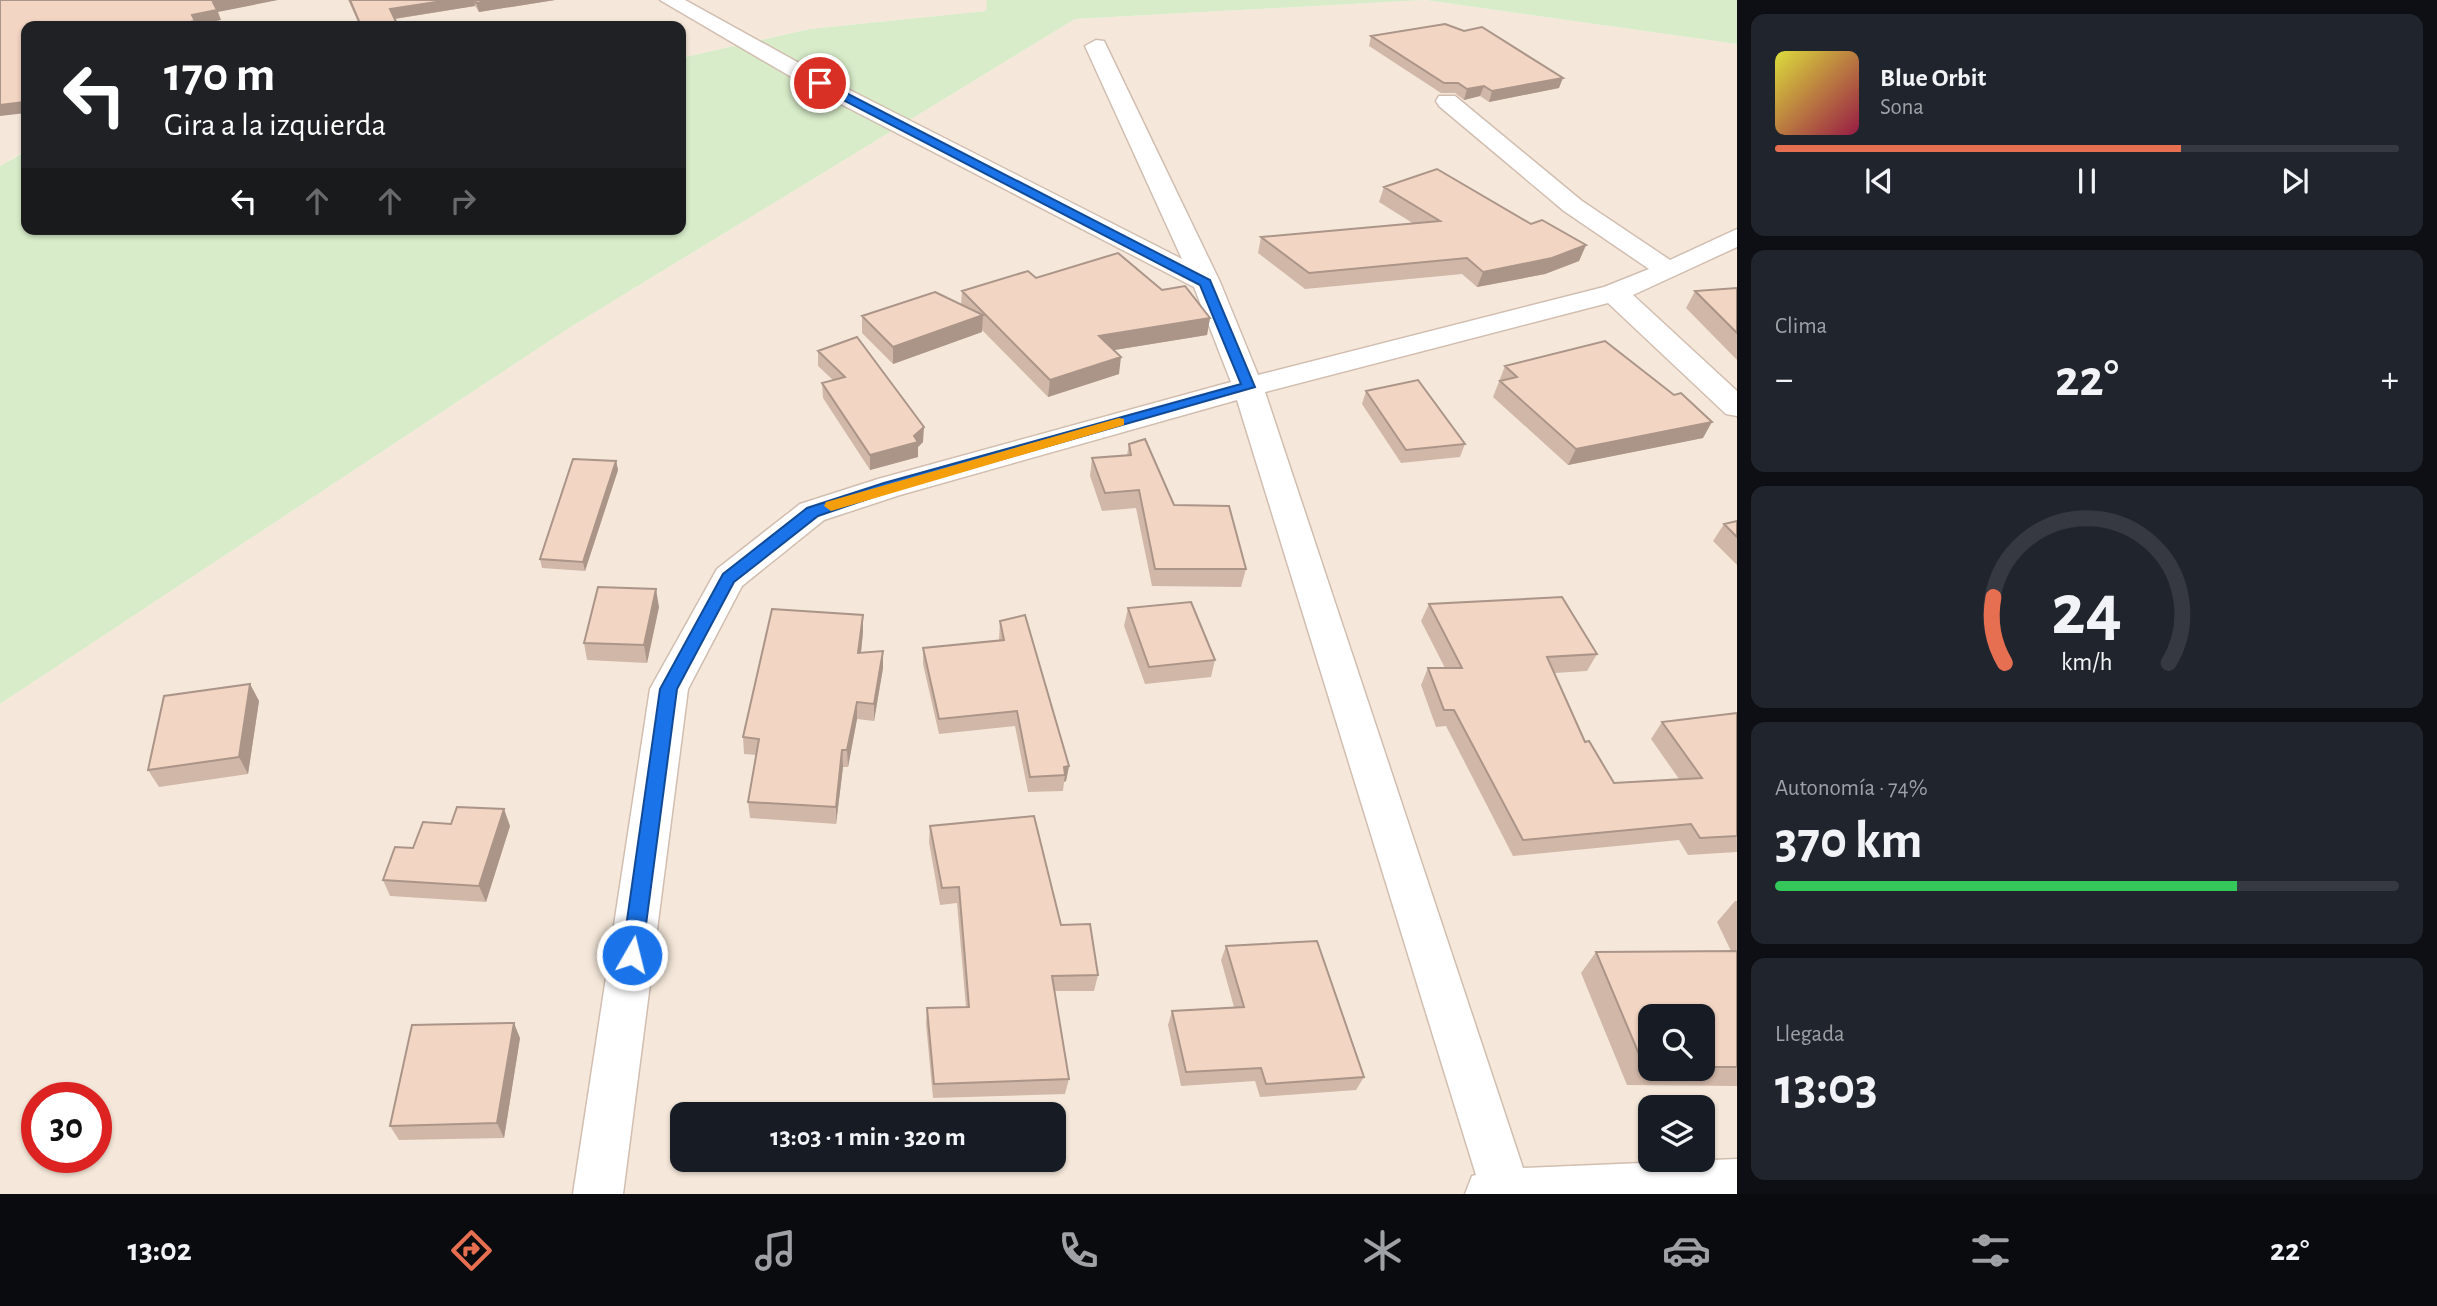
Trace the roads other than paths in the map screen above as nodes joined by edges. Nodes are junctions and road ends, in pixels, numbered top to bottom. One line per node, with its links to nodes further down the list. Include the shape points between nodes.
1 (670, 0): 6 (street, via 820,83)
2 (1096, 46): 6 (street)
3 (1447, 101): 5 (street, via 1573,206)
4 (1737, 237): 5 (street)
5 (1668, 271): 7 (street)
6 (1206, 282): 8 (street)
7 (1614, 293): 8 (street); 9 (street)
8 (1248, 387): 11 (street); 12 (street, via 812,512 729,578 669,689)
9 (1737, 407)
10 (1737, 1184): 11 (street)
11 (1502, 1193)
12 (598, 1194)

